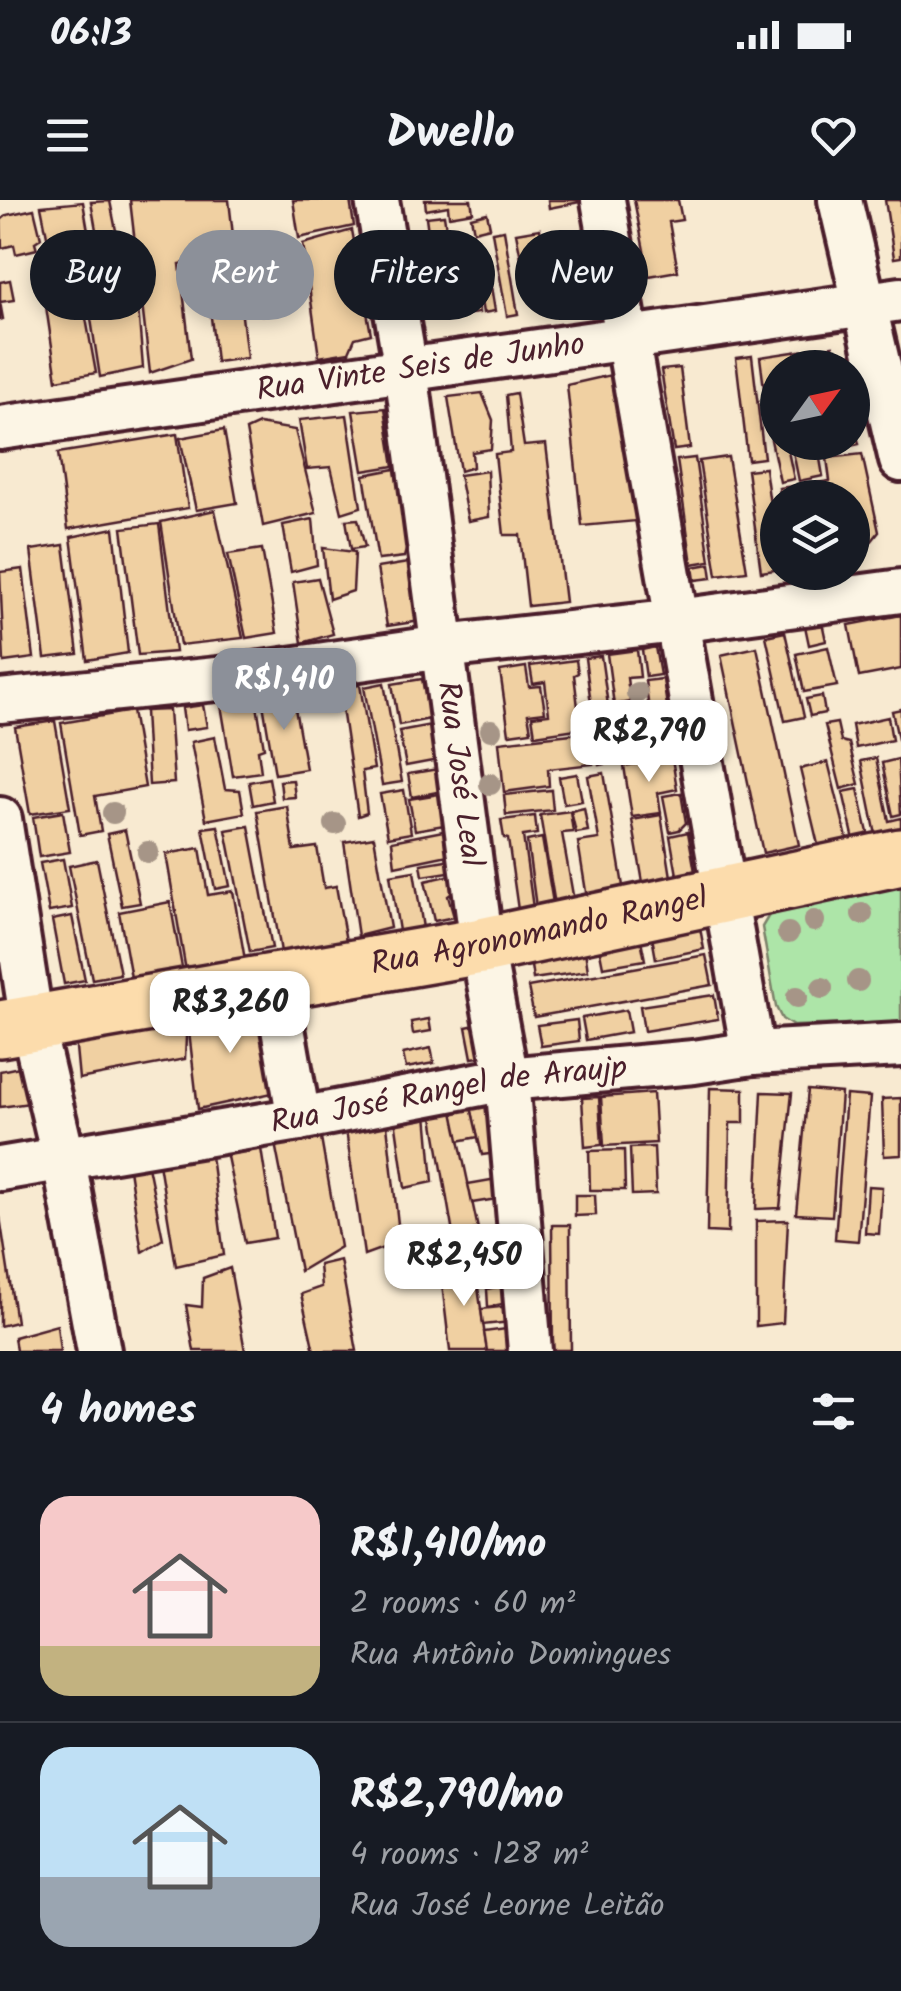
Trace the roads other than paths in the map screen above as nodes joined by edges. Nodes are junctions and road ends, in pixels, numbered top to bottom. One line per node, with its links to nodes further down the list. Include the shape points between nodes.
1 (377, 200): 6 (street, Rua José Leal)
2 (603, 200): 5 (street)
3 (840, 200): 4 (street)
4 (884, 301): 5 (street, Rua Vinte Seis de Junho); 8 (street)
5 (628, 338): 6 (street, Rua Vinte Seis de Junho); 10 (street)
6 (406, 370): 7 (street, Rua Vinte Seis de Junho); 11 (street, Rua José Leal)
7 (0, 428)
8 (901, 460)
9 (901, 591): 10 (street)
10 (676, 621): 11 (street); 15 (street)
11 (444, 647): 12 (street); 16 (street, Rua José Leal)
12 (0, 701)
13 (0, 819): 18 (street)
14 (901, 857): 15 (main road, Rua Agronomando Rangel)
15 (722, 893): 16 (main road, Rua Agronomando Rangel); 20 (street)
16 (482, 946): 17 (main road, Rua Agronomando Rangel); 21 (street, Rua José Leal)
17 (276, 984): 18 (main road, Rua Agronomando Rangel); 22 (street)
18 (16, 1026): 23 (street)
19 (901, 1045): 20 (street, Rua José Rangel de Araujp)
20 (753, 1053): 21 (street, Rua José Rangel de Araujp)
21 (508, 1079): 22 (street, Rua José Rangel de Araujp); 26 (street, Rua José Leal)
22 (299, 1119): 23 (street, Rua José Rangel de Araujp)
23 (64, 1160): 24 (street, Rua José Rangel de Araujp); 25 (street)
24 (0, 1169)
25 (99, 1351)
26 (530, 1351)

